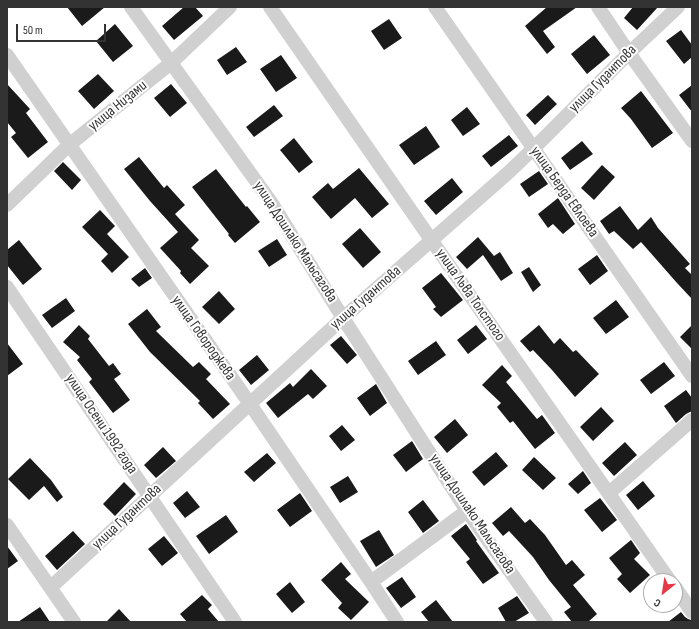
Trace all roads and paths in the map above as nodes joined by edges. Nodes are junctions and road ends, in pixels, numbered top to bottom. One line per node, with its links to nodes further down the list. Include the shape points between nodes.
1 (131, 7): 9 (street, улица Дошлако Мальсагова)
2 (230, 7): 9 (street, улица Низами)
3 (270, 7): 14 (street, улица Льва Толстого)
4 (435, 7): 12 (street, улица Берда Евлоева)
5 (598, 7): 7 (street)
6 (678, 7): 7 (street, улица Гудантова)
7 (629, 53): 10 (street); 12 (street, улица Гудантова)
8 (7, 55): 11 (street, улица Говороджева)
9 (171, 63): 11 (street, улица Низами); 16 (street, улица Дошлако Мальсагова, via 270,202)
10 (692, 141)
11 (69, 145): 13 (street, улица Низами); 18 (street, улица Говороджева)
12 (534, 148): 14 (street, улица Гудантова); 17 (street, улица Берда Евлоева)
13 (7, 205)
14 (432, 241): 16 (street, улица Гудантова); 20 (street, улица Льва Толстого)
15 (7, 286): 21 (street, улица Осени 1992 года)
16 (343, 318): 18 (street, улица Гудантова); 22 (street, улица Дошлако Мальсагова)
17 (692, 376)
18 (250, 404): 21 (street, улица Гудантова); 25 (street, улица Говороджева)
19 (692, 420): 20 (street)
20 (609, 493): 24 (street, улица Льва Толстого)
21 (150, 496): 26 (street, улица Гудантова); 30 (street, улица Осени 1992 года)
22 (467, 510): 25 (street); 32 (street, улица Дошлако Мальсагова)
23 (7, 525): 26 (street)
24 (664, 573)
25 (371, 582): 31 (street, улица Говороджева)
26 (51, 587): 29 (street)
27 (683, 599): 28 (street)
28 (692, 612)
29 (74, 622)
30 (235, 622)
31 (397, 622)
32 (546, 622)

